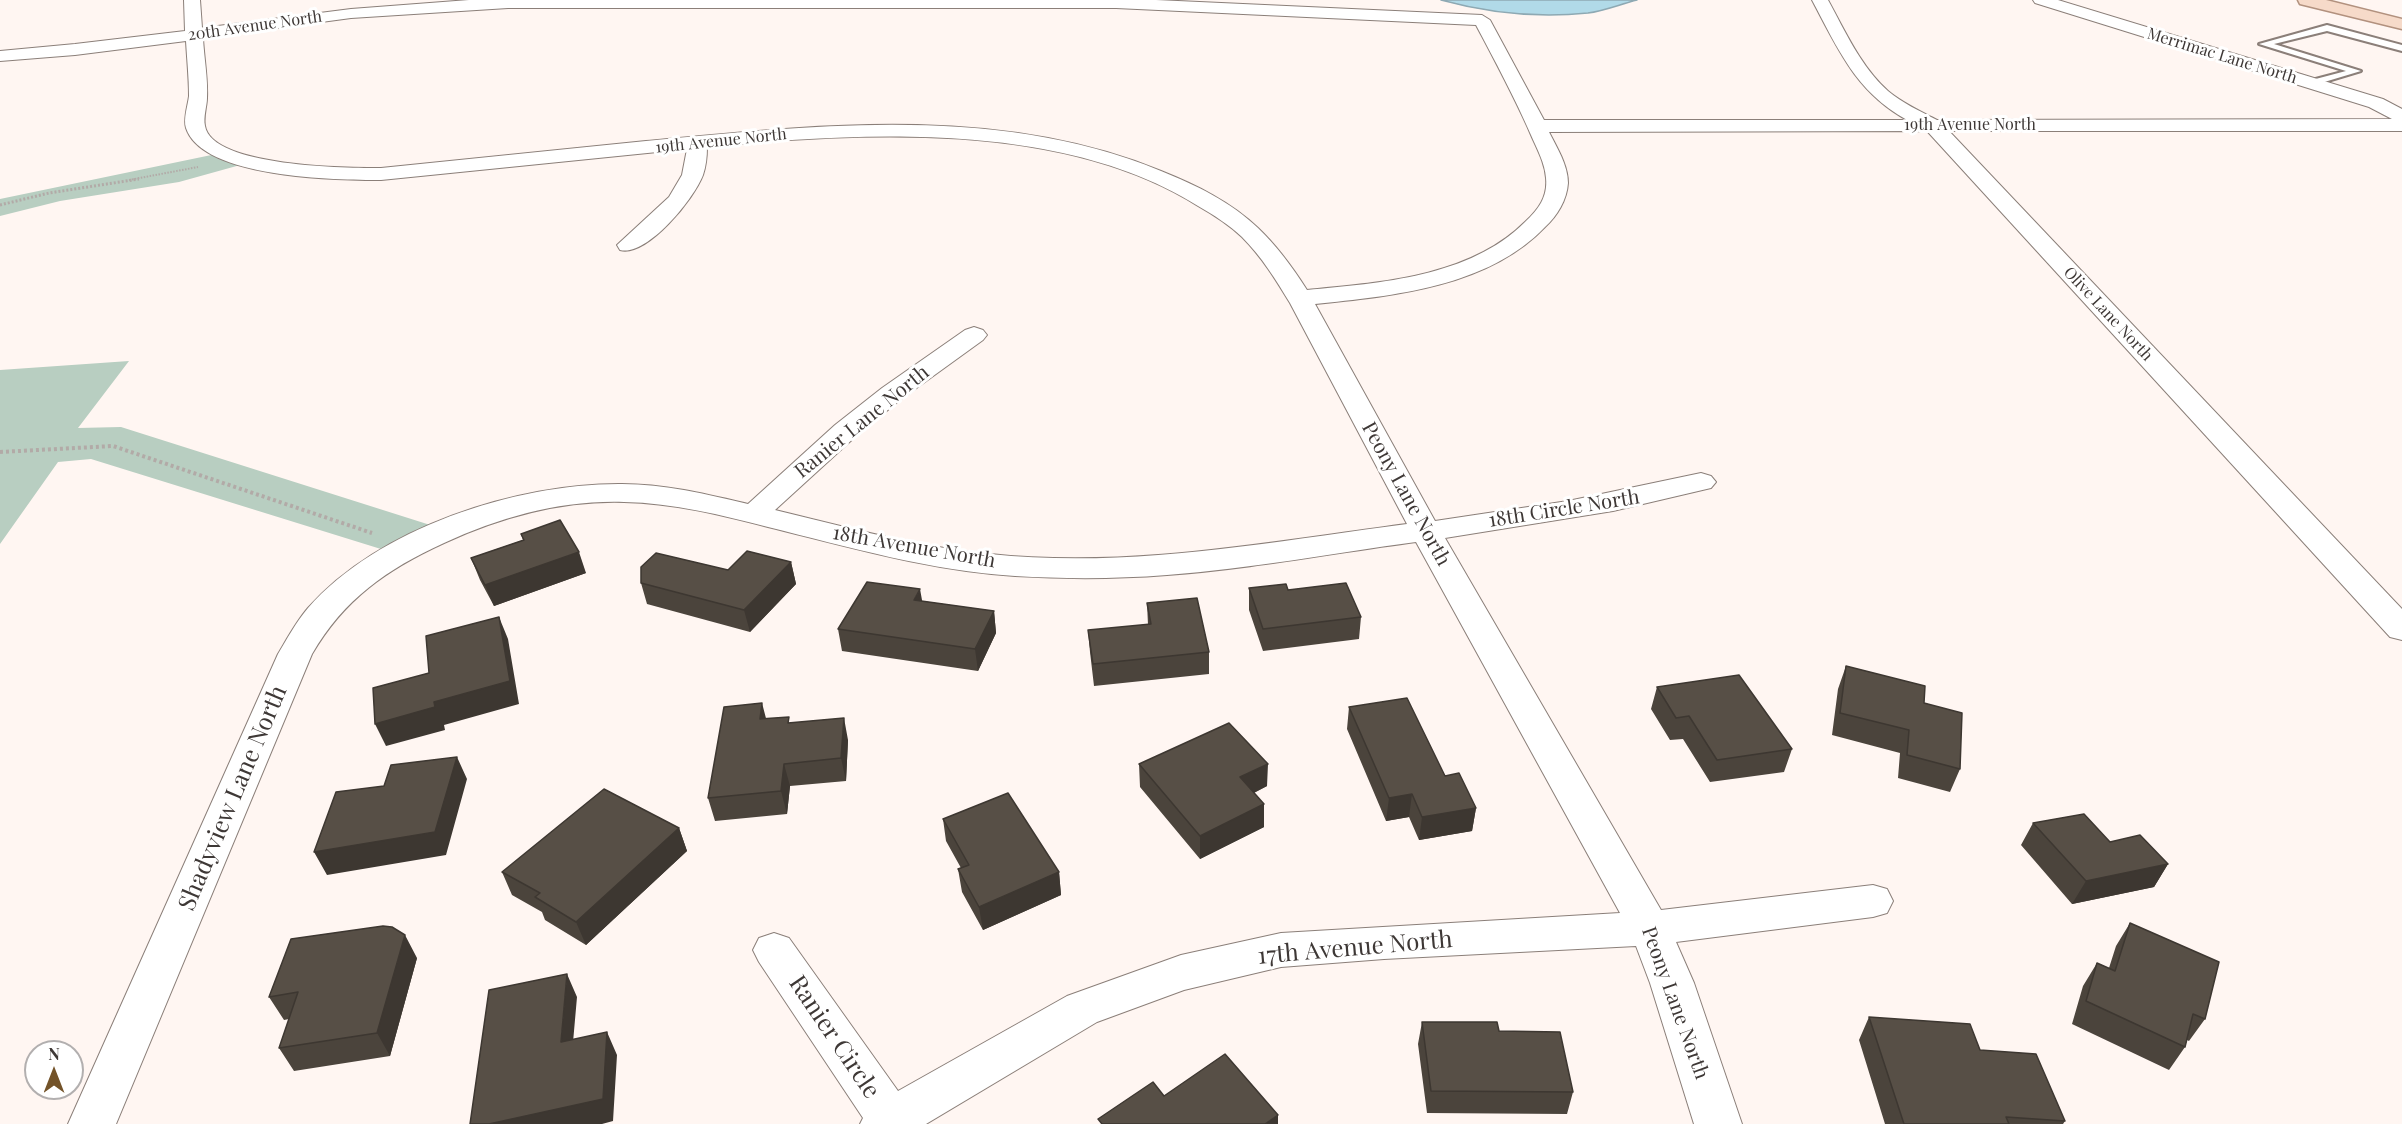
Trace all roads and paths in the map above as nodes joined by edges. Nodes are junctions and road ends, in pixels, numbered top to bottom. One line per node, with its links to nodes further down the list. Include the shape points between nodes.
1 (192, 0): 10 (street, 19th Avenue North)
2 (1820, 0): 15 (street, Olive Lane North, via 1833,26 1880,94)
3 (2041, 0): 13 (street, Merrimac Lane North)
4 (2306, 0): 9 (main road)
5 (2350, 0): 8 (main road)
6 (724, 1): 7 (street, 20th Avenue North); 10 (street, 20th Avenue North, via 450,5 330,16)
7 (1173, 2): 17 (street, 20th Avenue North, via 1482,20)
8 (2402, 13)
9 (2402, 24)
10 (195, 35): 12 (street, 20th Avenue North, via 103,48); 19 (street, 19th Avenue North, via 195,126 203,141)
11 (2402, 48): 13 (lane, via 2327,28 2264,44 2356,72)
12 (0, 56)
13 (2311, 83): 14 (street, Merrimac Lane North, via 2376,103)
14 (2402, 117)
15 (1932, 125): 16 (street, 19th Avenue North); 17 (street, 19th Avenue North); 30 (street, Olive Lane North)
16 (2402, 125)
17 (1537, 126): 22 (street, via 1557,180 1554,202 1517,243 1483,261 1440,276 1389,288)
18 (697, 143): 19 (street, 19th Avenue North, via 381,174 287,170); 21 (street, via 694,175 680,198 657,223); 22 (street, 19th Avenue North, via 822,131 912,130 997,137 1104,158 1151,173 1231,216 1263,243)
19 (236, 158): 20 (path, via 153,178 22,198)
20 (0, 205)
21 (628, 245)
22 (1299, 298): 28 (street, Peony Lane North)
23 (975, 334): 26 (street, Ranier Lane North, via 845,431)
24 (0, 452): 29 (path, via 113,446)
25 (1701, 482): 28 (street, 18th Circle North, via 1639,498)
26 (754, 514): 27 (street, 18th Avenue North, via 695,500 602,493 496,510); 28 (street, 18th Avenue North, via 958,560 1034,567 1190,563)
27 (446, 530): 29 (street, Shadyview Lane North)
28 (1426, 531): 32 (street, Peony Lane North)
29 (412, 545): 35 (street, Shadyview Lane North, via 354,583 319,617 295,654)
30 (2402, 629)
31 (1873, 901): 32 (street, 17th Avenue North)
32 (1650, 928): 34 (street, 17th Avenue North, via 1281,950 1181,973 1082,1010); 36 (street, Peony Lane North)
33 (774, 950): 34 (street, Ranier Circle)
34 (890, 1123)
35 (92, 1124)
36 (1718, 1124)

